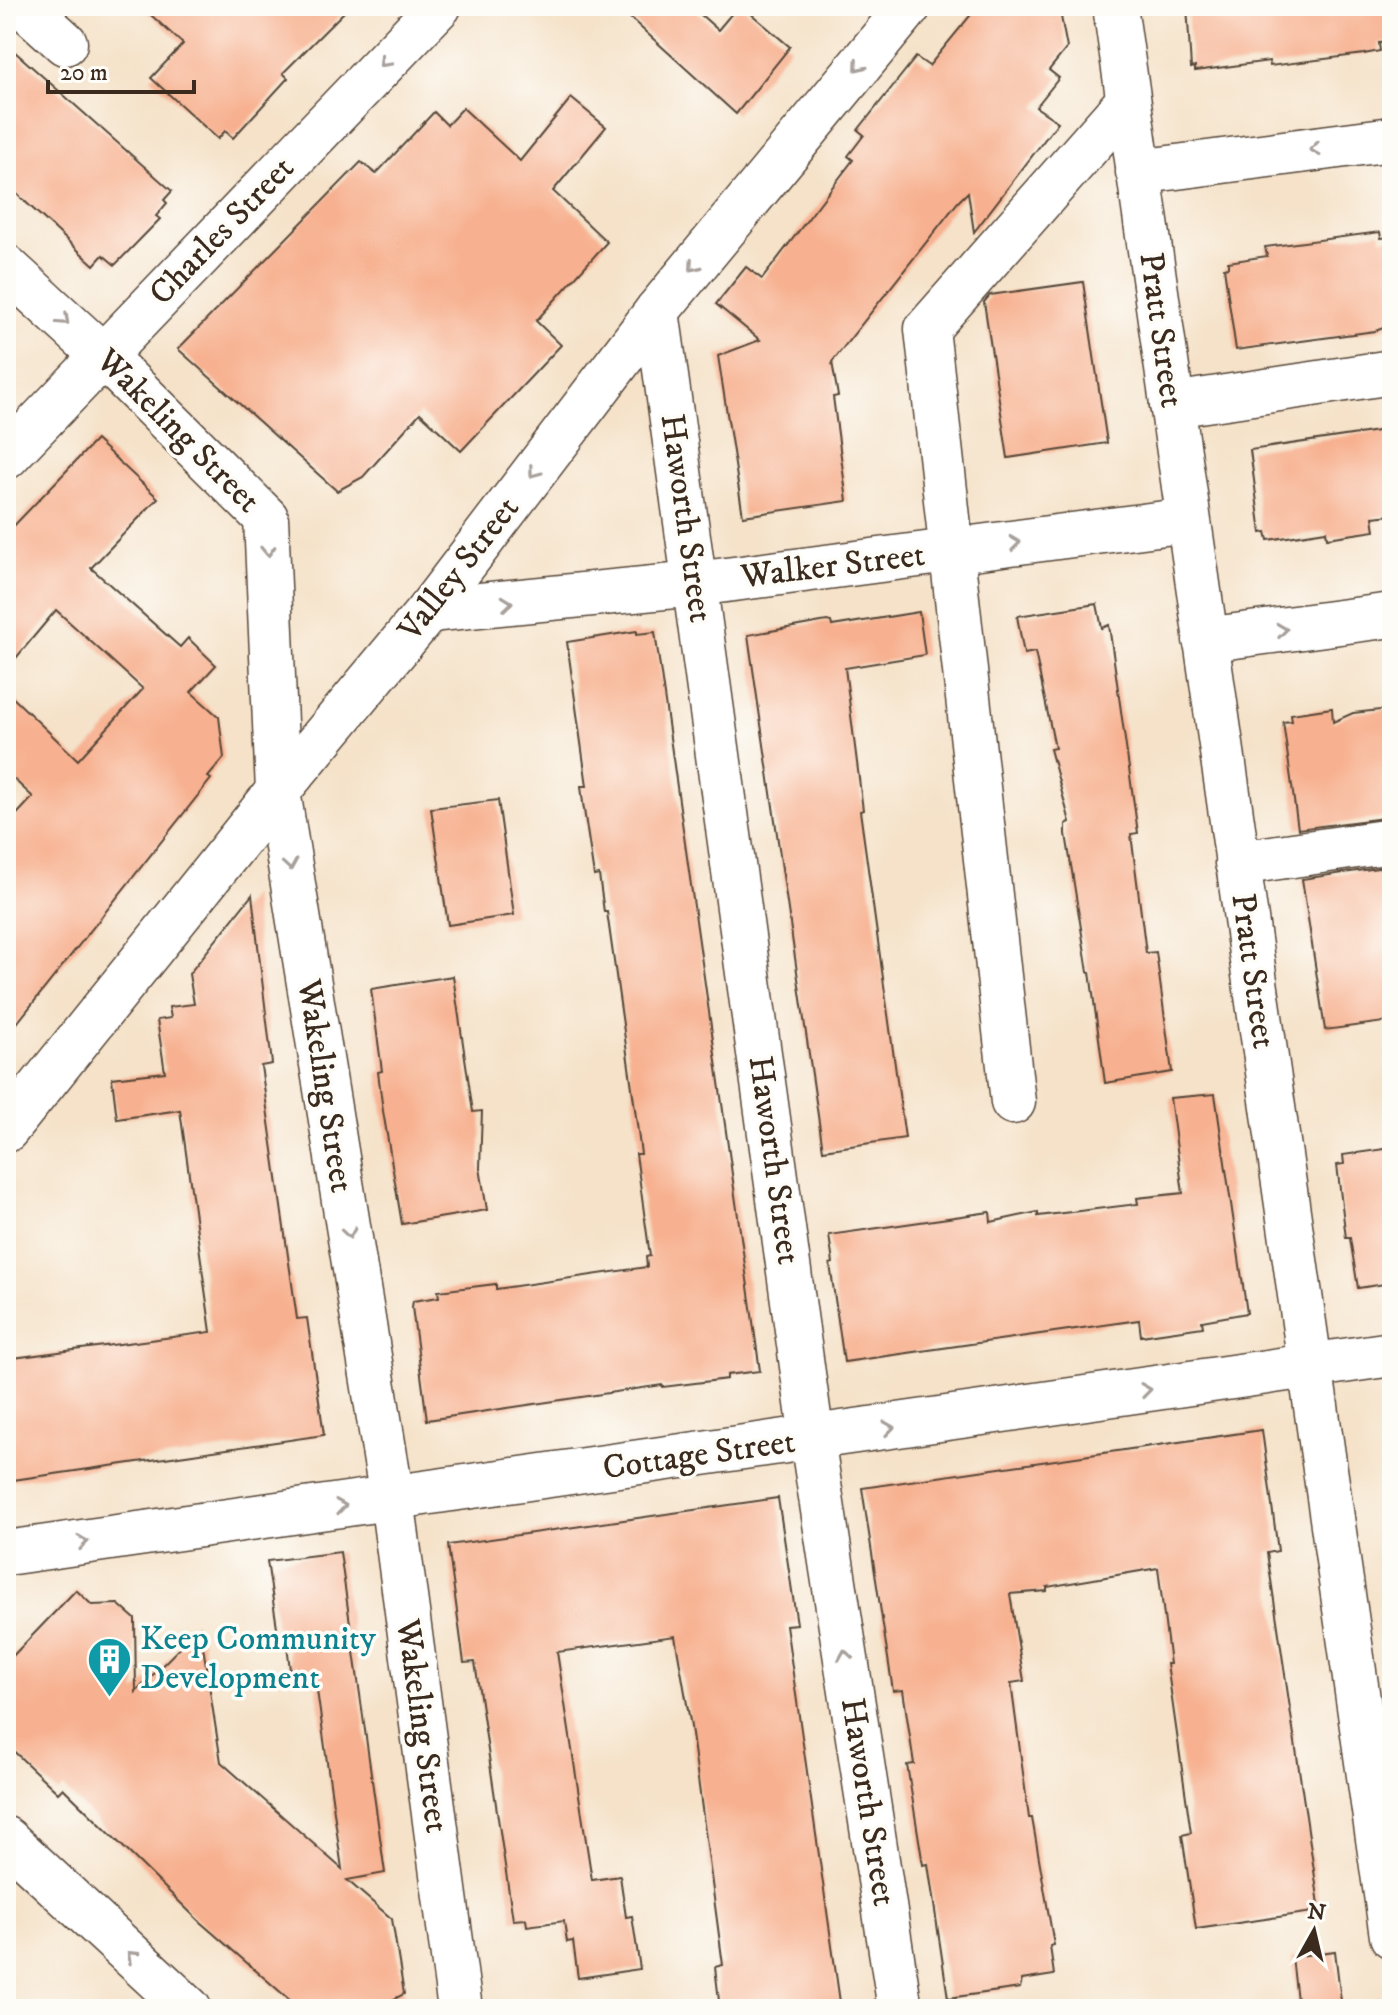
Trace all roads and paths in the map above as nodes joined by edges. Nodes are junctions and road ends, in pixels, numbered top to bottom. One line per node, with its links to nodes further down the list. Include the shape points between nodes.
1 (24, 6): 5 (street)
2 (439, 6): 11 (street, Charles Street, one-way to 11)
3 (909, 6): 10 (street, Valley Street, one-way to 10)
4 (1115, 6): 6 (street, Pratt Street)
5 (65, 43)
6 (1128, 101): 8 (street, Pratt Street); 16 (street, via 927,329)
7 (1392, 139): 8 (street, one-way to 8)
8 (1138, 172): 13 (street, Pratt Street)
9 (6, 267): 11 (street, Wakeling Street, one-way to 11)
10 (657, 311): 17 (street, Haworth Street); 18 (street, Valley Street, one-way to 18)
11 (102, 355): 14 (street, Charles Street); 21 (street, Wakeling Street, one-way to 21, via 266,518)
12 (1392, 372): 13 (street)
13 (1172, 405): 15 (street, Pratt Street)
14 (6, 457)
15 (1188, 520): 16 (street, Walker Street, one-way to 15); 20 (street, Pratt Street)
16 (950, 551): 17 (street, Walker Street); 24 (street)
17 (695, 584): 18 (street, Walker Street, one-way to 17); 28 (street, Haworth Street)
18 (429, 610): 21 (street, Valley Street)
19 (1392, 615): 20 (street, one-way to 19)
20 (1205, 640): 23 (street, Pratt Street)
21 (278, 791): 25 (street, Valley Street); 29 (street, Wakeling Street, one-way to 29)
22 (1392, 841): 23 (street)
23 (1237, 863): 27 (street, Pratt Street)
24 (1013, 1102)
25 (6, 1130)
26 (1392, 1354): 27 (street, Cottage Street)
27 (1310, 1366): 28 (street, Cottage Street, one-way to 27); 32 (street, Pratt Street)
28 (812, 1439): 29 (street, Cottage Street); 35 (street, Haworth Street, one-way to 28)
29 (392, 1499): 30 (street, Cottage Street, one-way to 29); 34 (street, Wakeling Street)
30 (6, 1553)
31 (6, 1839): 33 (street, one-way to 31)
32 (1392, 1936)
33 (189, 2009)
34 (460, 2009)
35 (900, 2009)

